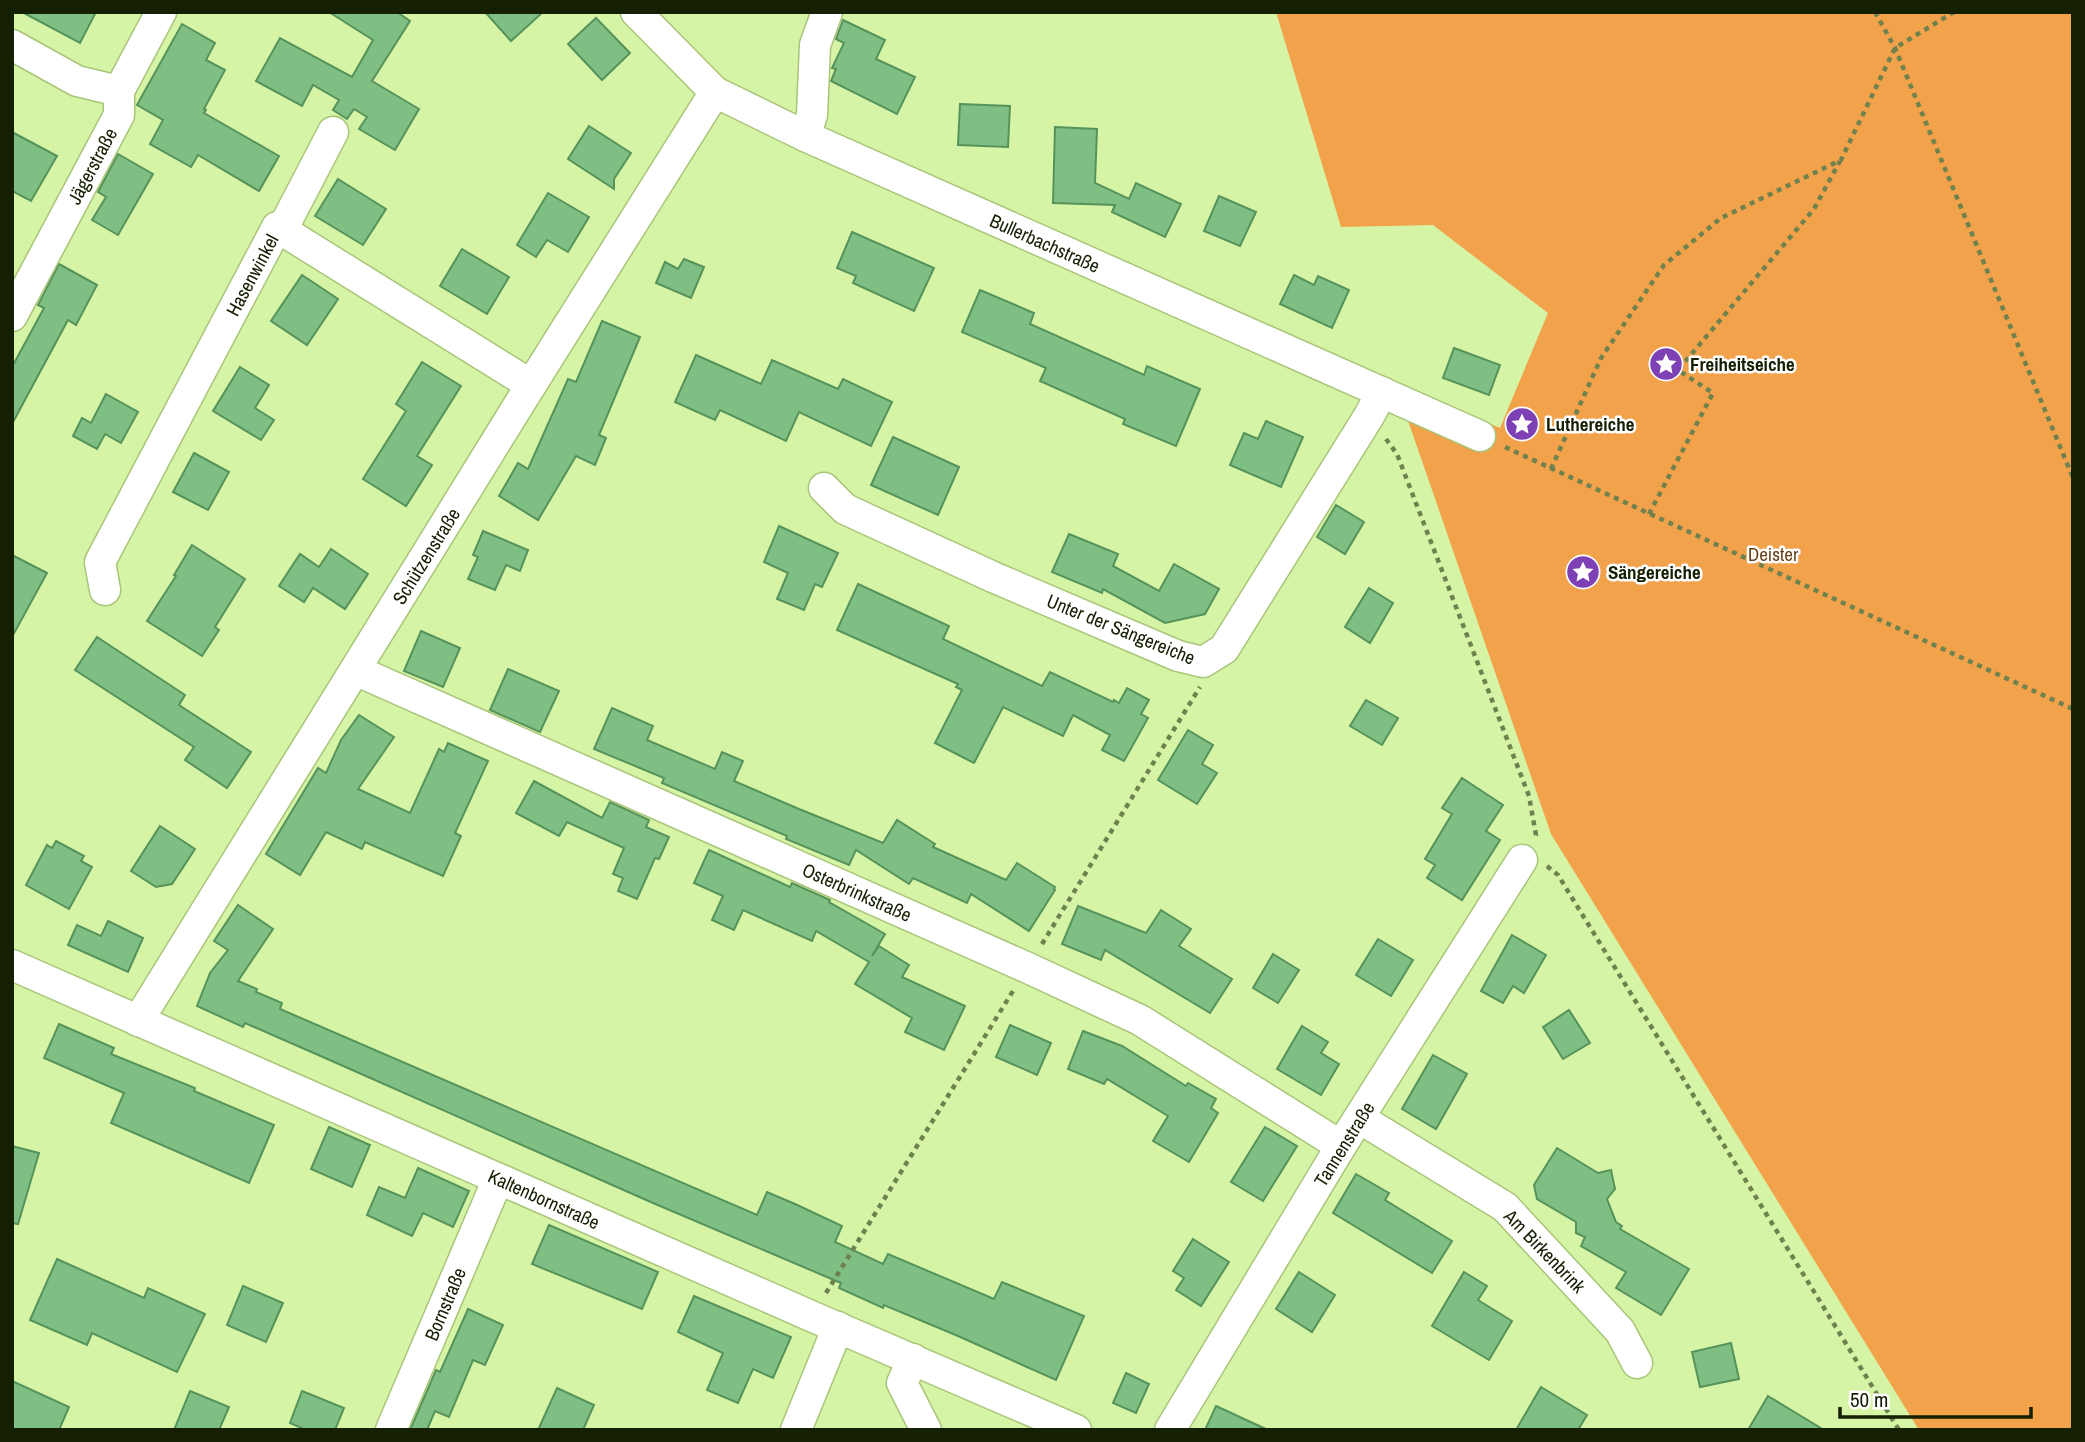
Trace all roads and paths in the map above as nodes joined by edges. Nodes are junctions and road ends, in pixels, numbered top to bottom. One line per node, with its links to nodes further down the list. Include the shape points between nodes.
1 (161, 12): 8 (street, Jägerstraße)
2 (636, 12): 9 (street, Bullerbachstraße)
3 (827, 12): 11 (street, via 815,45 812,115)
4 (1875, 12): 7 (path)
5 (1954, 12): 7 (path)
6 (12, 45): 8 (street, via 77,81)
7 (1895, 48): 12 (path); 19 (path)
8 (120, 91): 14 (street, Jägerstraße, via 119,115)
9 (715, 92): 11 (street, Bullerbachstraße); 15 (street, Schützenstraße)
10 (333, 132): 13 (street)
11 (805, 136): 16 (street, Bullerbachstraße)
12 (1841, 160): 18 (path, via 1721,218 1664,265 1601,358); 21 (path, via 1814,209 1678,370 1713,393)
13 (282, 230): 15 (street, Hasenwinkel); 22 (street, Hasenwinkel, via 277,227 100,562)
14 (12, 316)
15 (531, 385): 24 (street, Schützenstraße)
16 (1376, 404): 17 (street, Bullerbachstraße); 23 (street, Unter der Sängereiche, via 1224,649); 26 (path, via 1529,796 1536,835)
17 (1480, 436): 18 (path)
18 (1551, 469): 21 (path)
19 (2073, 478)
20 (824, 488): 23 (street, Unter der Sängereiche, via 845,509 993,577 1178,656)
21 (1649, 514): 25 (path)
22 (105, 590)
23 (1203, 662): 28 (path, via 1198,691)
24 (355, 670): 28 (street, Osterbrinkstraße); 29 (street, Schützenstraße)
25 (2073, 709)
26 (1522, 860): 30 (street, Tannenstraße); 41 (path, via 1541,861 1558,875)
27 (12, 965): 29 (street, Kaltenbornstraße)
28 (1028, 968): 31 (street, Osterbrinkstraße, via 1140,1020); 33 (path)
29 (138, 1021): 32 (street, Kaltenbornstraße)
30 (1359, 1118): 31 (street, Tannenstraße); 35 (street, Am Birkenbrink, via 1504,1207 1620,1331)
31 (1342, 1146): 40 (street, Tannenstraße)
32 (498, 1179): 33 (street, Kaltenbornstraße); 36 (street, Bornstraße)
33 (825, 1322): 34 (street, Kaltenbornstraße); 37 (street)
34 (913, 1359): 38 (street, via 902,1383); 39 (street, Kaltenbornstraße)
35 (1637, 1363)
36 (391, 1430)
37 (796, 1430)
38 (926, 1430)
39 (1076, 1430)
40 (1170, 1430)
41 (1899, 1430)

